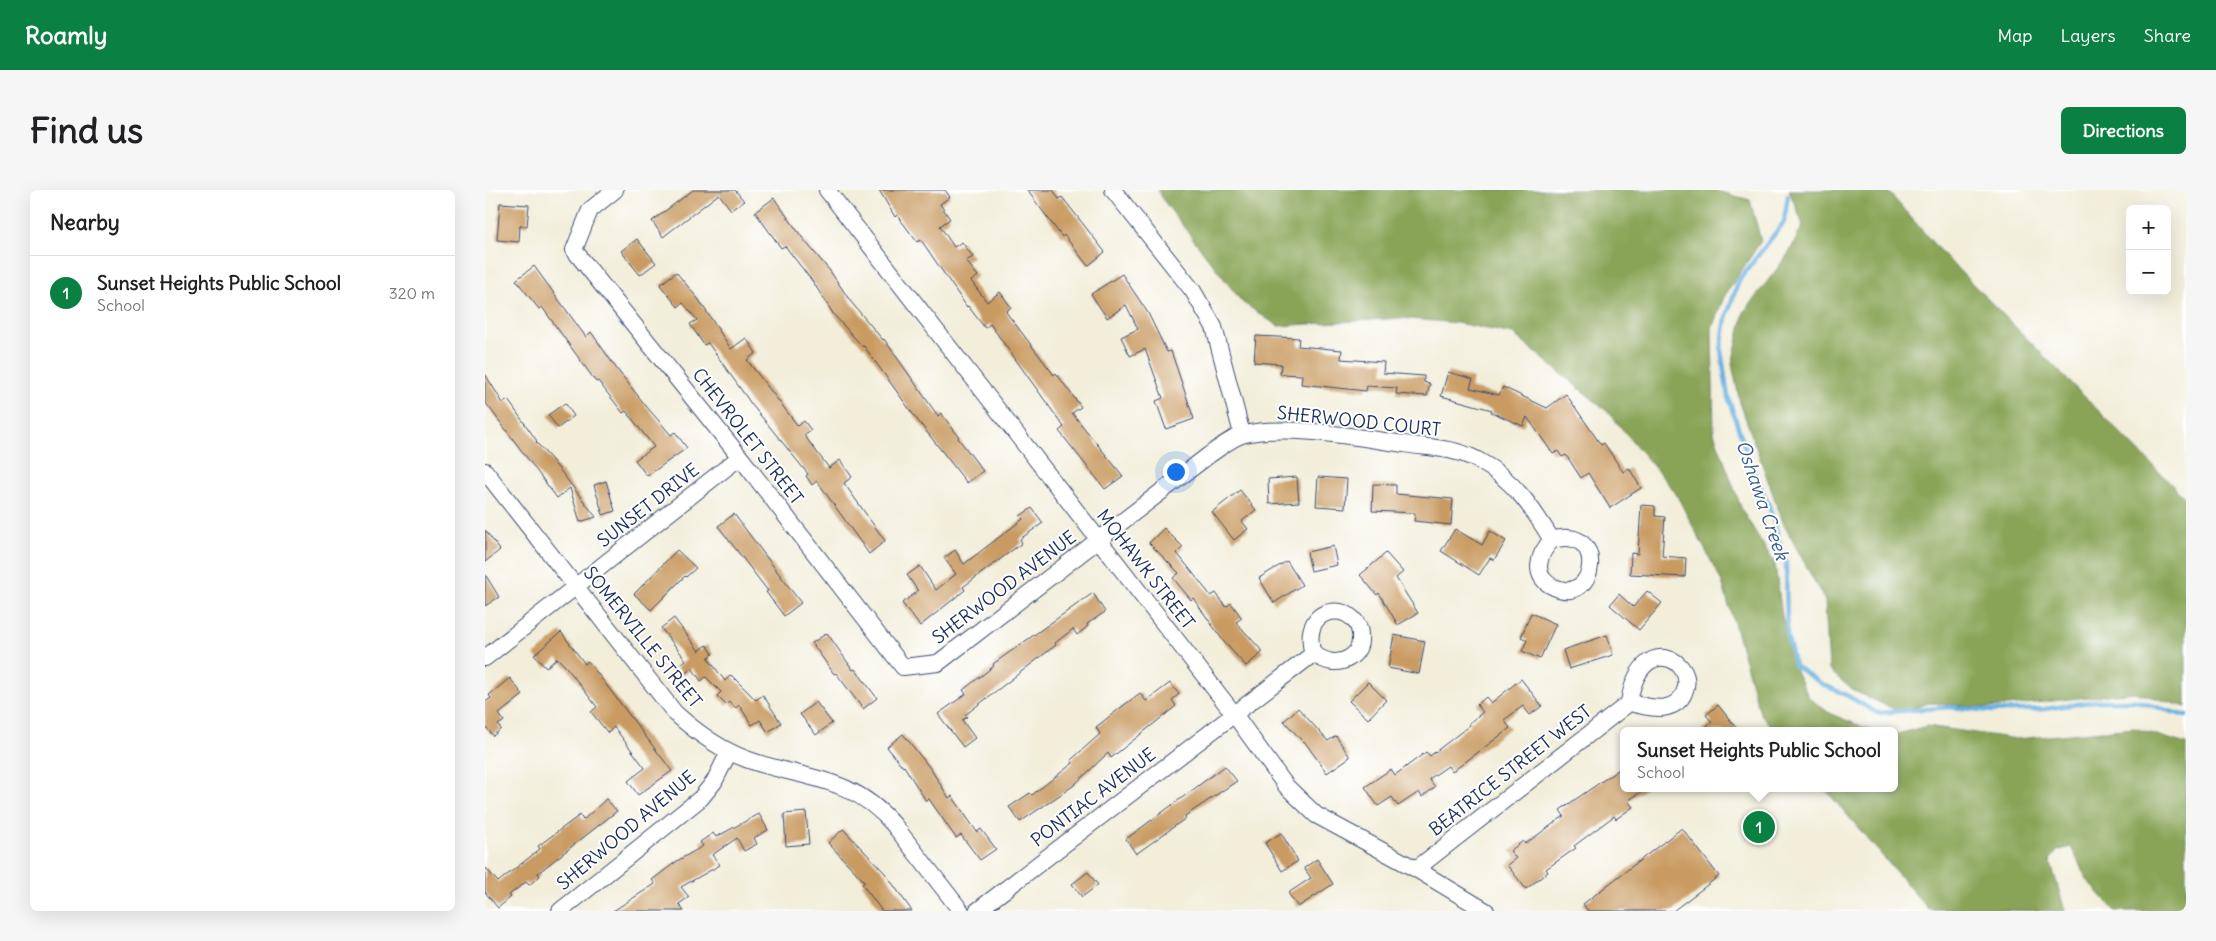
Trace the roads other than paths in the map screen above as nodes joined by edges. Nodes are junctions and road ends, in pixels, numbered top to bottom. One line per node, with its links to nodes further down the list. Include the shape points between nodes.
1 (615, 190): 5 (street, CHEVROLET STREET, via 590,210 574,250)
2 (827, 190): 7 (street, MOHAWK STREET)
3 (1113, 190): 4 (street, via 1193,291 1214,327)
4 (1242, 434): 7 (street, SHERWOOD COURT, via 1209,455); 8 (street, SHERWOOD COURT, via 1269,431 1336,435 1456,452 1481,462 1507,479)
5 (740, 458): 9 (street, SUNSET DRIVE); 12 (street, CHEVROLET STREET)
6 (485, 471): 9 (street, SOMERVILLE STREET)
7 (1098, 540): 12 (street, SHERWOOD AVENUE, via 938,663); 14 (street, MOHAWK STREET)
8 (1552, 540)
9 (575, 586): 11 (street, SUNSET DRIVE); 15 (street, SOMERVILLE STREET, via 671,708 698,732)
10 (1313, 654): 14 (street, PONTIAC AVENUE)
11 (485, 658)
12 (903, 668)
13 (1629, 703): 16 (street, BEATRICE STREET WEST)
14 (1233, 714): 16 (street, MOHAWK STREET, via 1287,786 1316,814); 19 (street, PONTIAC AVENUE)
15 (729, 752): 17 (street, SHERWOOD AVENUE, via 714,782 701,798); 18 (street, SOMERVILLE STREET, via 836,783 862,796 883,812)
16 (1416, 869): 20 (street, MOHAWK STREET)
17 (560, 911)
18 (961, 911)
19 (977, 911)
20 (1485, 911)

